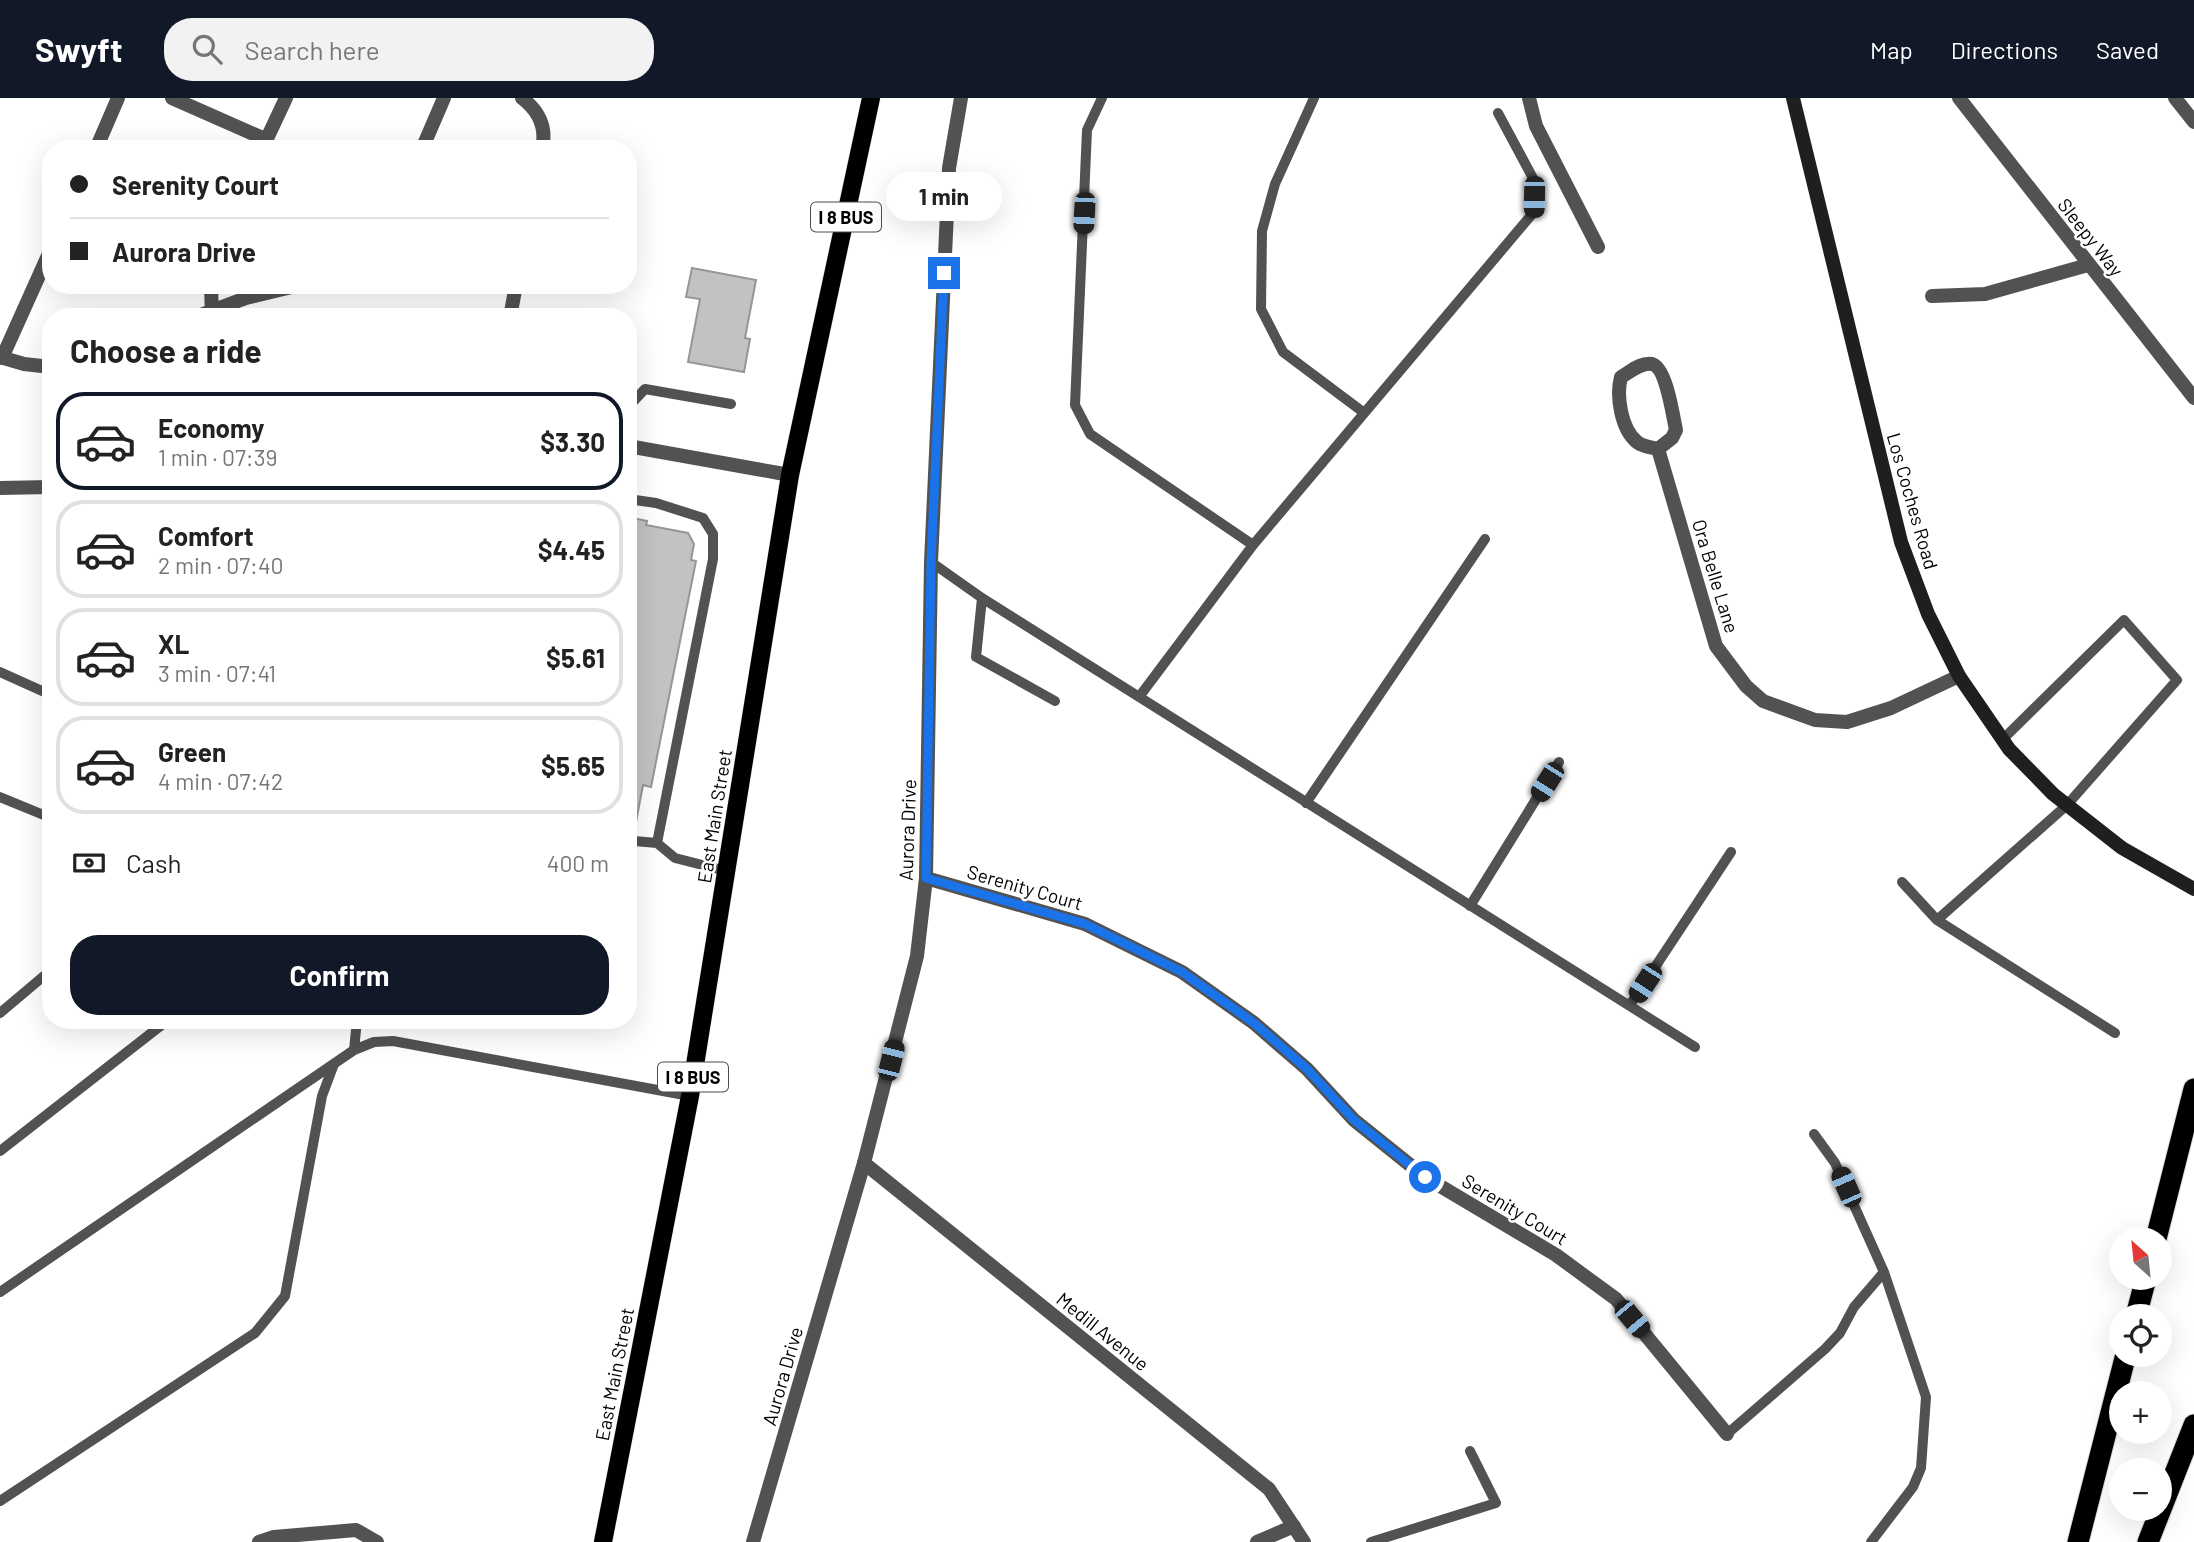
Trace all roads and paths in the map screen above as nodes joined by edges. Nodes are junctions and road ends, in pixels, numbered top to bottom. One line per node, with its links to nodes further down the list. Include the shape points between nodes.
1 (118, 98): 16 (street)
2 (172, 98): 17 (street)
3 (286, 98): 18 (street)
4 (444, 98): 19 (street)
5 (522, 98): 20 (street, via 540,120)
6 (871, 98): 35 (main road, East Main Street / I 8 BUS)
7 (961, 98): 41 (street, Aurora Drive, via 949,168)
8 (1102, 98): 40 (lane, via 1087,130 1075,405 1090,434)
9 (1314, 98): 32 (lane, via 1275,184 1262,231 1261,309 1283,352)
10 (1528, 98): 21 (street, via 1536,126)
11 (1793, 98): 44 (main road, Los Coches Road, via 1901,542 1928,614)
12 (1959, 98): 22 (street, Sleepy Way)
13 (2175, 98): 15 (street)
14 (1498, 113): 32 (lane, via 1534,180 1533,213)
15 (2194, 122)
16 (100, 140)
17 (257, 140)
18 (267, 140)
19 (426, 140)
20 (543, 140)
21 (1598, 247)
22 (2088, 265): 25 (street, via 1985,293); 30 (street, Sleepy Way)
23 (42, 268): 27 (street)
24 (263, 294): 26 (street)
25 (1932, 296)
26 (224, 308)
27 (1, 357): 28 (street)
28 (42, 366)
29 (637, 397): 31 (lane, via 645,389)
30 (2194, 398)
31 (731, 404)
32 (1363, 412): 40 (lane)
33 (637, 448): 35 (street)
34 (1658, 449): 34 (street, via 1634,440 1618,391 1621,377 1643,365 1660,368 1676,430); 44 (street, Ora Belle Lane, via 1716,646 1763,701 1815,720 1847,722 1891,708)
35 (790, 475): 57 (main road, East Main Street / I 8 BUS)
36 (42, 487): 37 (street)
37 (0, 488)
38 (637, 500): 55 (lane, via 703,518 713,534 713,559)
39 (1485, 540): 51 (lane)
40 (1253, 545): 46 (lane)
41 (931, 562): 42 (lane); 58 (street, Aurora Drive)
42 (982, 598): 46 (lane); 47 (lane, via 976,657)
43 (0, 672): 45 (lane)
44 (1959, 676): 48 (main road, Los Coches Road)
45 (42, 691)
46 (1139, 697): 51 (lane)
47 (1055, 701)
48 (2003, 740): 52 (main road, Los Coches Road); 52 (lane, via 2124,620 2177,680)
49 (1559, 762): 61 (lane)
50 (0, 797): 53 (lane)
51 (1306, 803): 61 (lane)
52 (2067, 805): 60 (main road, Los Coches Road, via 2122,848); 62 (lane)
53 (42, 814)
54 (637, 841): 55 (lane)
55 (657, 843): 57 (lane, via 676,858)
56 (1731, 852): 64 (lane)
57 (726, 871): 73 (main road, East Main Street / I 8 BUS)
58 (926, 878): 76 (street, Aurora Drive, via 917,957); 82 (street, Serenity Court, via 1085,924 1182,972 1254,1023 1307,1069 1354,1120 1425,1177 1556,1255 1616,1300)
59 (1902, 882): 62 (lane)
60 (2194, 889)
61 (1470, 906): 64 (lane)
62 (1937, 920): 68 (lane)
63 (42, 978): 65 (lane)
64 (1630, 1005): 69 (lane)
65 (0, 1013)
66 (156, 1029): 75 (lane)
67 (356, 1029): 70 (lane)
68 (2115, 1032)
69 (1695, 1047)
70 (354, 1050): 71 (lane); 73 (lane, via 393,1041)
71 (334, 1063): 79 (lane); 84 (lane, via 322,1096 285,1296 255,1333)
72 (2194, 1089): 77 (highway)
73 (690, 1096): 88 (main road, East Main Street / I 8 BUS)
74 (1814, 1134): 78 (lane, via 1835,1163)
75 (0, 1151)
76 (864, 1163): 85 (street, Medill Avenue, via 1269,1489); 89 (street, Aurora Drive)
77 (2158, 1227)
78 (1884, 1272): 82 (lane, via 1825,1349); 93 (lane, via 1926,1397 1921,1468 1913,1487)
79 (0, 1292)
80 (2123, 1367): 94 (highway)
81 (2194, 1425): 95 (highway)
82 (1727, 1434)
83 (1470, 1451): 92 (lane, via 1496,1503)
84 (0, 1501)
85 (1294, 1526): 90 (street); 91 (street, Medill Avenue)
86 (258, 1542): 87 (street, via 356,1530)
87 (377, 1542)
88 (603, 1542)
89 (753, 1542)
90 (1257, 1542)
91 (1304, 1542)
92 (1371, 1542)
93 (1871, 1542)
94 (2078, 1542)
95 (2148, 1542)

